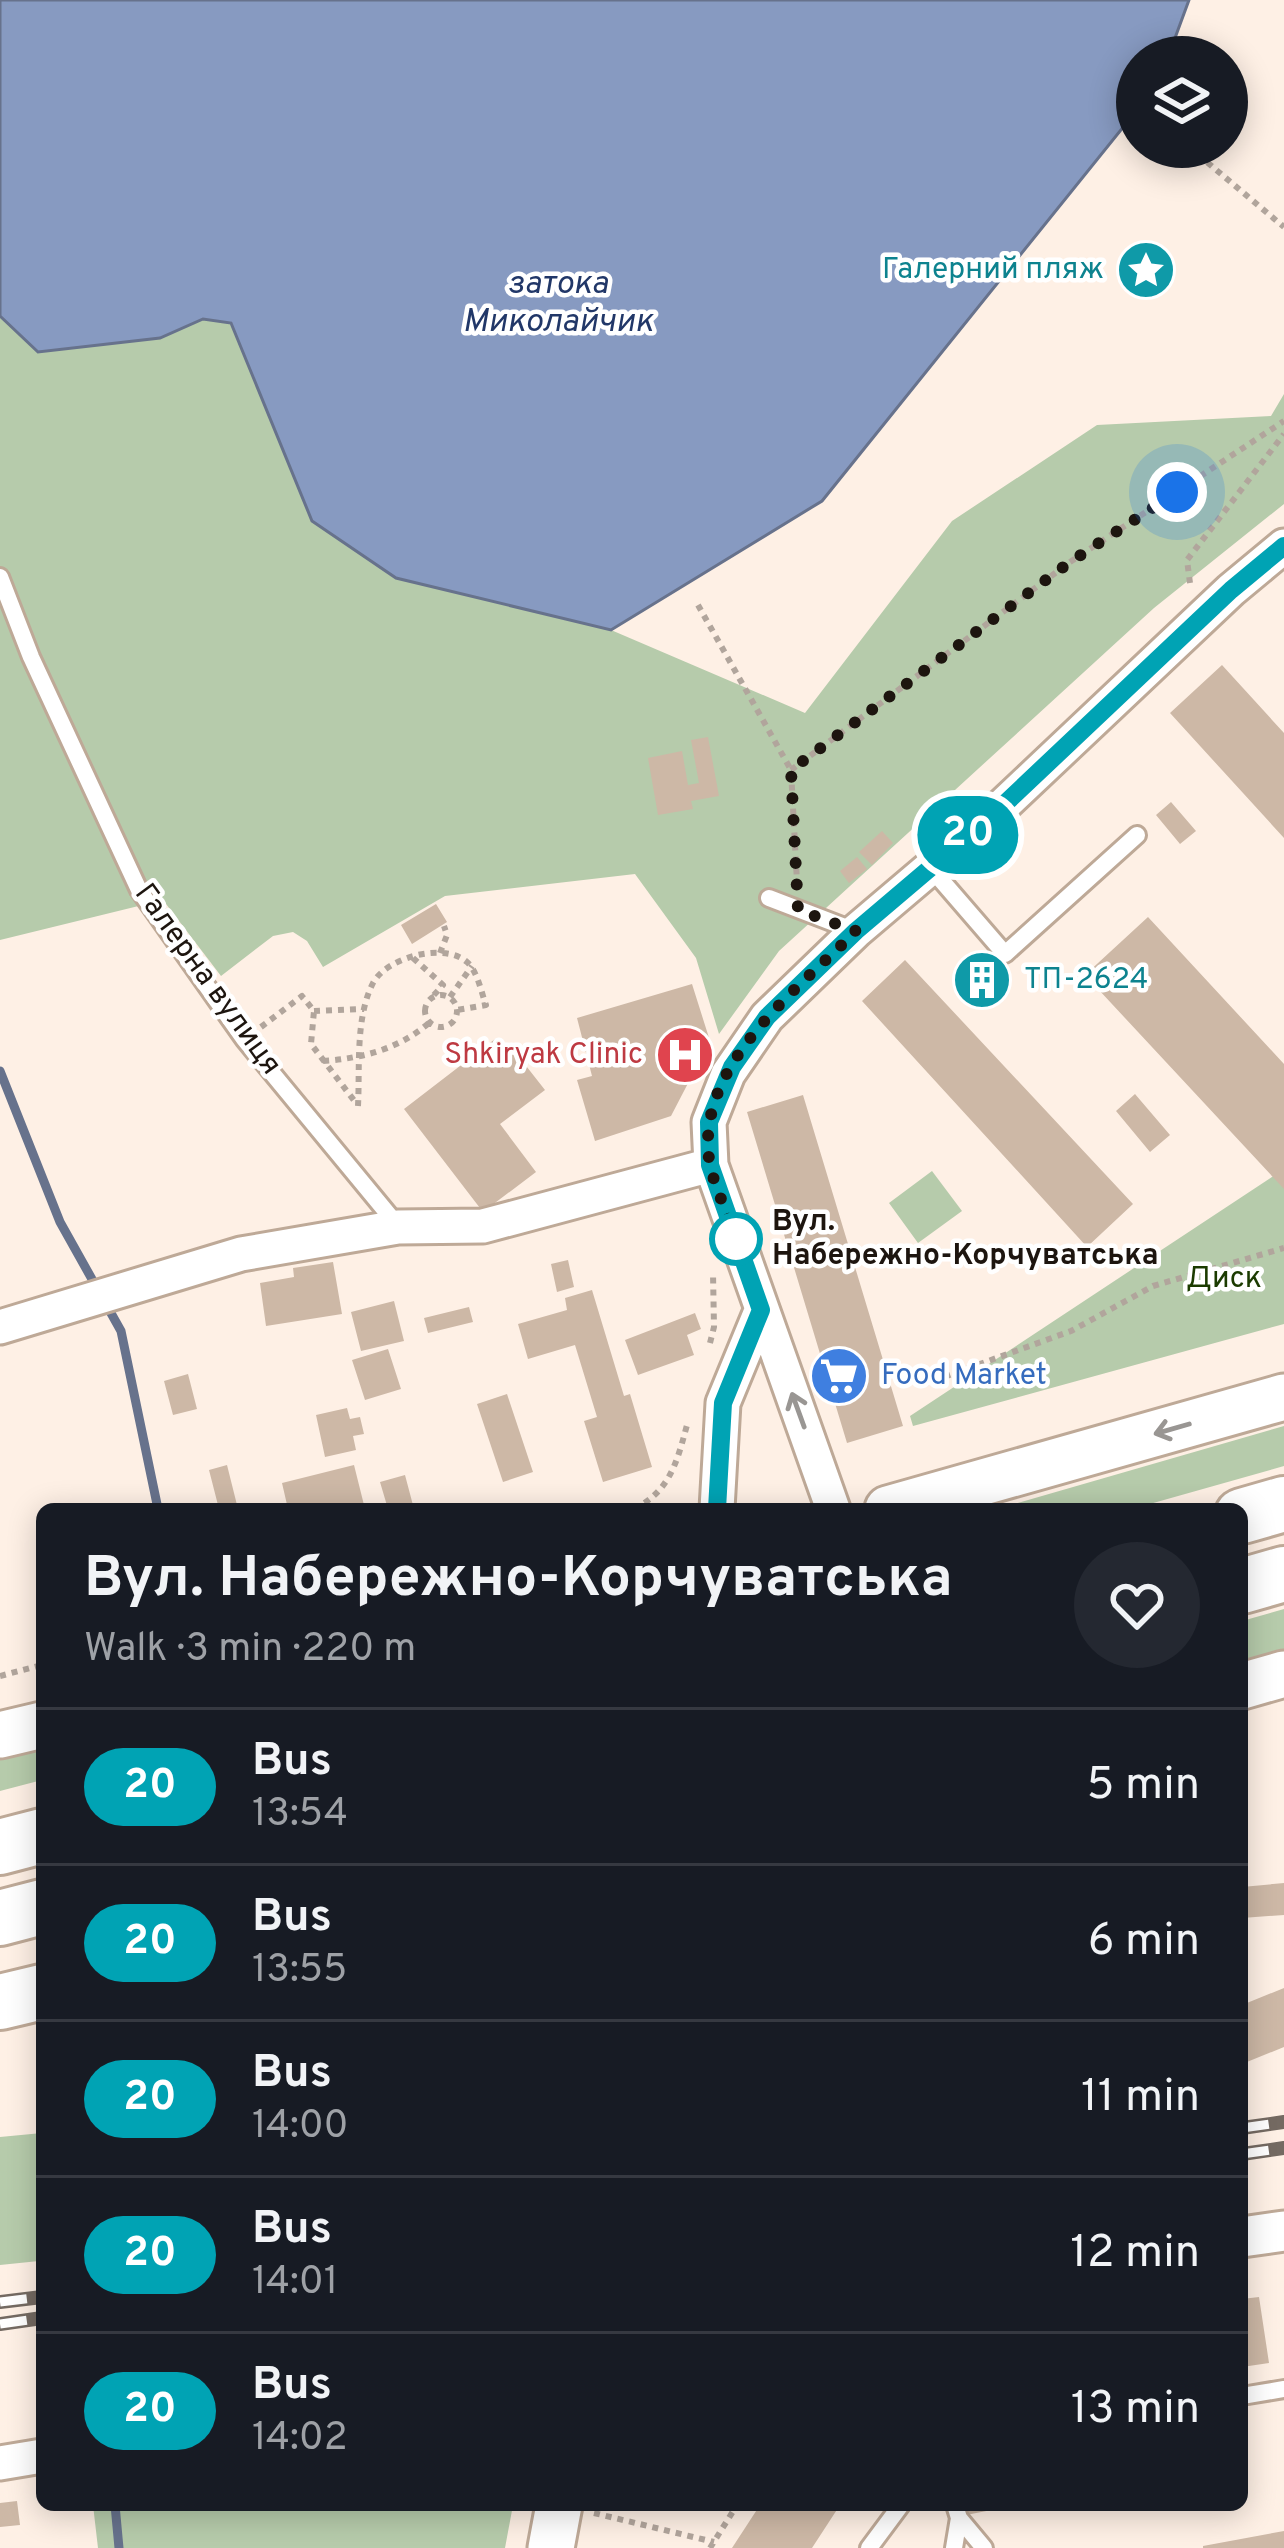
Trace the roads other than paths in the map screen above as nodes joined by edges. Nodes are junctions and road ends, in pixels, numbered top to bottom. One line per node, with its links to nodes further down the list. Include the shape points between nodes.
1 (1284, 546): 4 (street)
2 (0, 577): 8 (lane, Галерна вулиця, via 139,890 244,1039)
3 (1137, 835): 4 (lane, via 1005,954)
4 (928, 866): 6 (street)
5 (769, 898): 6 (lane)
6 (856, 931): 7 (street, via 767,1017 728,1073 709,1122)
7 (710, 1165): 8 (street, via 483,1226); 9 (street)
8 (398, 1227): 10 (street, via 242,1254)
9 (761, 1310): 12 (street, via 723,1403); 13 (street, one-way to 9)
10 (0, 1327)
11 (1284, 1396): 14 (main road, one-way to 14)
12 (717, 1503)
13 (831, 1503)
14 (910, 1503)
15 (1284, 1504): 16 (highway)
16 (1248, 1514)
17 (1284, 1574): 18 (highway)
18 (1248, 1584)
19 (1284, 1674): 20 (main road)
20 (1248, 1684)
21 (36, 1726): 22 (main road)
22 (0, 1735)
23 (36, 1838): 24 (highway)
24 (0, 1847)
25 (36, 1909): 26 (highway)
26 (0, 1918)
27 (36, 1993): 28 (highway)
28 (0, 2002)
29 (1284, 2231): 30 (street)
30 (1248, 2236)
31 (1284, 2389): 32 (lane)
32 (1248, 2395)
33 (36, 2457): 34 (street)
34 (1, 2462)
35 (573, 2511): 38 (main road)
36 (897, 2511): 39 (lane)
37 (957, 2512): 40 (lane); 41 (lane)
38 (550, 2548)
39 (869, 2548)
40 (954, 2548)
41 (984, 2548)

